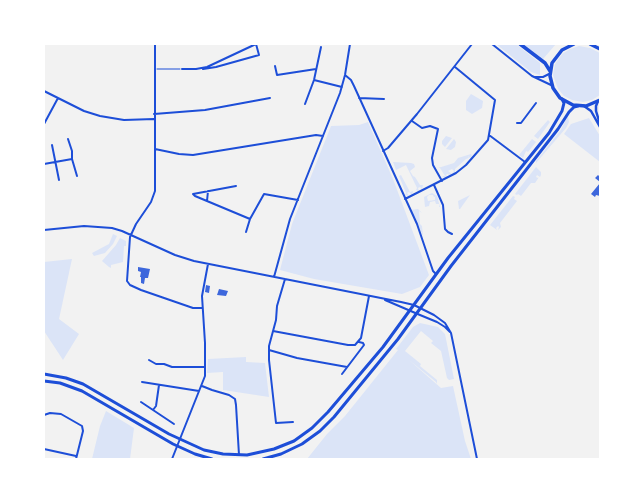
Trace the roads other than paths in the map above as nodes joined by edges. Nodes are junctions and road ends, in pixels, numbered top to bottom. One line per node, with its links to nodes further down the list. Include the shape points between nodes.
1 (154, 44): 35 (street)
2 (256, 44): 11 (street); 12 (street, via 259,55)
3 (350, 44): 19 (street)
4 (472, 44): 14 (street)
5 (492, 44): 20 (street)
6 (520, 44): 18 (main road, via 545,63)
7 (573, 44): 18 (main road, via 558,54)
8 (590, 44): 10 (main road)
9 (321, 47): 17 (street)
10 (600, 49)
11 (223, 59): 12 (street); 16 (street)
12 (225, 64): 16 (street)
13 (275, 66): 17 (street, via 277,75)
14 (455, 67): 37 (street); 42 (street, via 495,100)
15 (182, 69): 16 (street)
16 (196, 69)
17 (316, 69): 21 (street)
18 (550, 72): 20 (street, via 543,77); 22 (main road)
19 (345, 75): 23 (street); 27 (street, via 353,83)
20 (532, 76): 22 (street)
21 (314, 80): 23 (street); 32 (street)
22 (552, 86): 28 (main road)
23 (342, 87): 43 (street)
24 (44, 91): 25 (street)
25 (58, 98): 36 (street, via 84,111 104,117 124,120); 39 (street)
26 (270, 98): 35 (street, via 205,110)
27 (359, 98): 29 (street); 47 (street)
28 (560, 98): 33 (main road); 50 (main road, via 564,105 559,116)
29 (384, 99)
30 (599, 101): 34 (main road); 40 (street, via 596,111)
31 (536, 103): 38 (street, via 521,123)
32 (305, 104)
33 (578, 106): 34 (main road); 74 (main road, via 569,112)
34 (583, 106): 41 (street, via 591,111)
35 (154, 114): 36 (street)
36 (154, 119): 46 (street)
37 (412, 120): 47 (street); 54 (street, via 422,128 430,126 438,130 432,158)
38 (517, 123)
39 (44, 124)
40 (600, 124)
41 (600, 127)
42 (489, 135): 50 (street); 54 (street, via 486,143 466,165)
43 (323, 136): 46 (street, via 316,135 193,155); 59 (street)
44 (68, 139): 48 (street)
45 (52, 145): 49 (street)
46 (155, 149): 65 (street, via 154,196)
47 (383, 151): 58 (street)
48 (72, 160): 49 (street); 52 (street)
49 (56, 162): 51 (street); 53 (street)
50 (526, 162): 67 (main road)
51 (44, 164)
52 (77, 176)
53 (59, 180)
54 (442, 181): 55 (street)
55 (434, 185): 58 (street); 64 (street, via 443,204 445,229)
56 (236, 186): 57 (street)
57 (208, 190): 60 (street); 60 (street, via 193,194)
58 (405, 199): 67 (street)
59 (298, 200): 61 (street, via 264,194); 68 (street)
60 (207, 201): 61 (street)
61 (250, 219): 63 (street)
62 (44, 230): 65 (street, via 94,226 112,228)
63 (246, 232)
64 (452, 234)
65 (130, 235): 66 (street, via 175,255); 73 (street, via 126,281 128,284 193,308)
66 (208, 264): 68 (street); 73 (street)
67 (436, 274): 72 (main road)
68 (274, 277): 69 (street)
69 (285, 279): 70 (street); 77 (street, via 276,306 277,315)
70 (369, 296): 71 (street); 79 (street)
71 (380, 298): 72 (street); 75 (street)
72 (414, 305): 74 (street); 75 (main road)
73 (202, 308): 82 (street)
74 (420, 308): 76 (main road); 78 (street, via 444,322)
75 (410, 310): 76 (street); 99 (main road, via 337,403 312,428 278,448)
76 (416, 314): 78 (street, via 443,325); 103 (main road, via 389,351 325,426 293,449)
77 (273, 331): 79 (street, via 351,346); 80 (street)
78 (453, 341): 104 (street)
79 (359, 342): 83 (street, via 364,345)
80 (269, 350): 83 (street); 94 (street, via 276,423)
81 (149, 360): 82 (street, via 172,367)
82 (205, 367): 89 (street)
83 (347, 367): 85 (street)
84 (44, 374): 96 (main road, via 71,379 88,386)
85 (342, 374)
86 (44, 381): 97 (main road, via 82,391)
87 (142, 382): 88 (street)
88 (159, 385): 90 (street); 92 (street)
89 (202, 386): 90 (street); 99 (street, via 234,399)
90 (200, 391): 96 (street)
91 (141, 402): 92 (street)
92 (153, 410): 95 (street)
93 (44, 415): 100 (street, via 60,414 82,426)
94 (293, 422)
95 (174, 424)
96 (180, 440): 97 (street); 99 (main road, via 208,451)
97 (178, 446): 101 (street); 102 (main road)
98 (44, 449): 100 (street)
99 (239, 455)
100 (76, 458)
101 (172, 459)
102 (212, 459)
103 (263, 459)
104 (477, 459)

